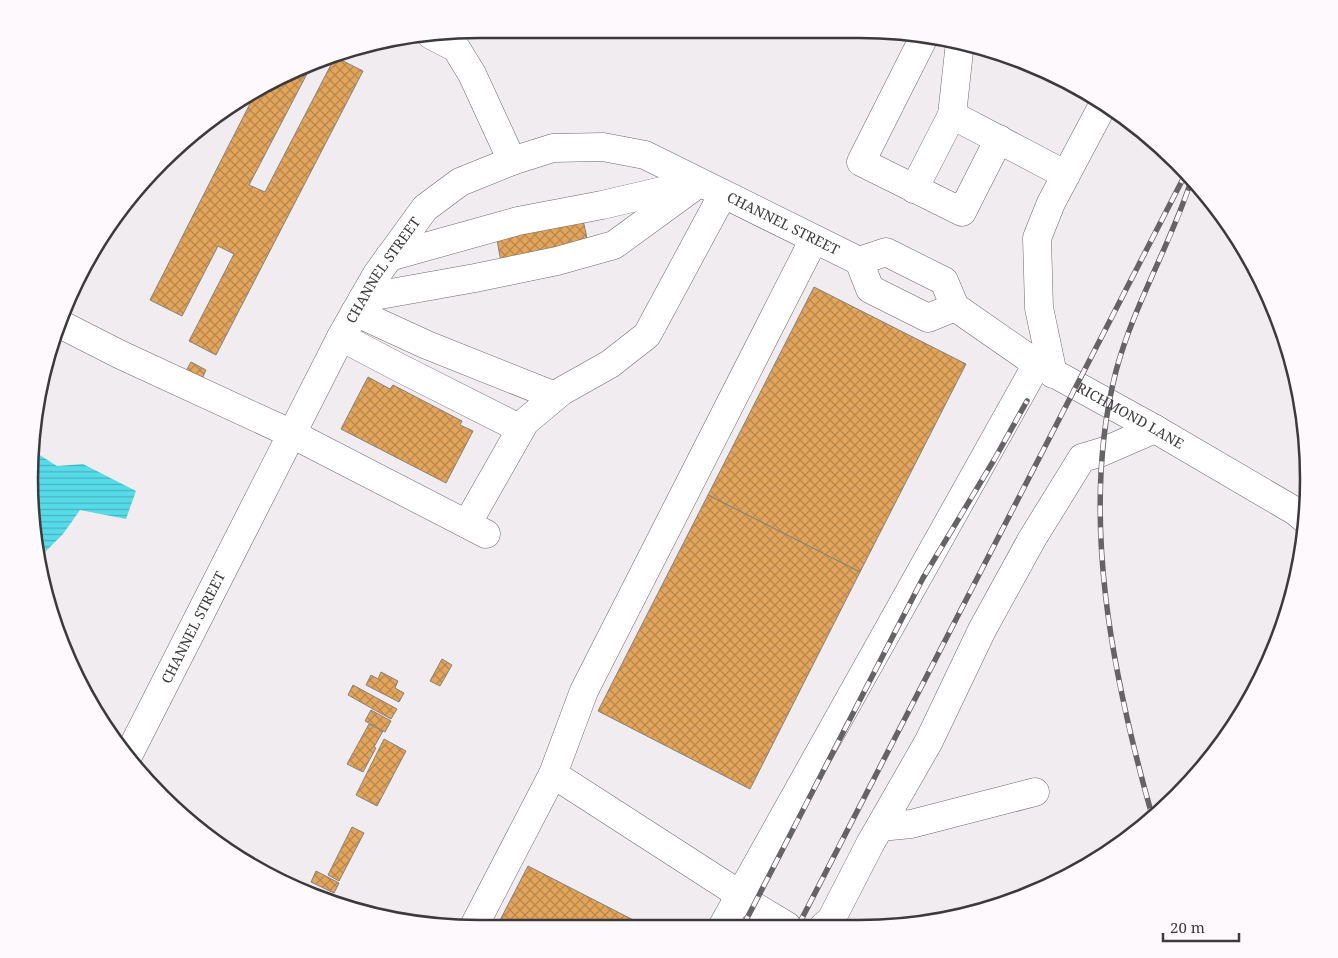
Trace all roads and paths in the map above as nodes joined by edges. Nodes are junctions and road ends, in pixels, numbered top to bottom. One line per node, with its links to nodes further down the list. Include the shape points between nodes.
1 (439, 39): 7 (street, via 456,48 472,74)
2 (922, 42): 10 (street, via 861,162)
3 (959, 50): 5 (street)
4 (1100, 110): 8 (street)
5 (952, 115): 6 (street); 10 (street)
6 (999, 139): 8 (street); 10 (street, via 962,212)
7 (512, 161): 9 (street, CHANNEL STREET, via 553,148 603,147 645,155); 12 (street, CHANNEL STREET, via 460,182 425,208)
8 (1066, 175): 18 (street, via 1037,238)
9 (711, 189): 11 (street, CHANNEL STREET); 12 (street, via 518,221); 14 (street, via 614,245 557,261); 19 (street, via 690,256 647,335 610,364)
10 (914, 189)
11 (814, 239): 13 (street, CHANNEL STREET); 25 (street, via 584,691)
12 (389, 257): 14 (street, CHANNEL STREET)
13 (859, 261): 15 (street, via 886,252 944,281); 15 (street, via 870,289 928,318)
14 (359, 305): 17 (street, CHANNEL STREET); 19 (street, via 427,345)
15 (955, 307): 18 (street, RICHMOND LANE)
16 (65, 327): 22 (street, via 121,356)
17 (341, 337): 20 (street); 22 (street, CHANNEL STREET)
18 (1045, 369): 21 (street, RICHMOND LANE); 28 (street)
19 (555, 396): 20 (street)
20 (521, 429): 22 (street, via 476,529)
21 (1155, 429): 23 (street, RICHMOND LANE); 27 (street, via 1082,458 991,613 929,741)
22 (292, 434): 24 (street, CHANNEL STREET)
23 (1299, 515)
24 (131, 750)
25 (553, 774): 28 (street); 29 (street)
26 (1035, 792): 27 (street, via 911,824)
27 (880, 827): 32 (street)
28 (739, 894): 30 (street); 31 (street)
29 (477, 920)
30 (726, 920)
31 (777, 920)
32 (832, 920)

